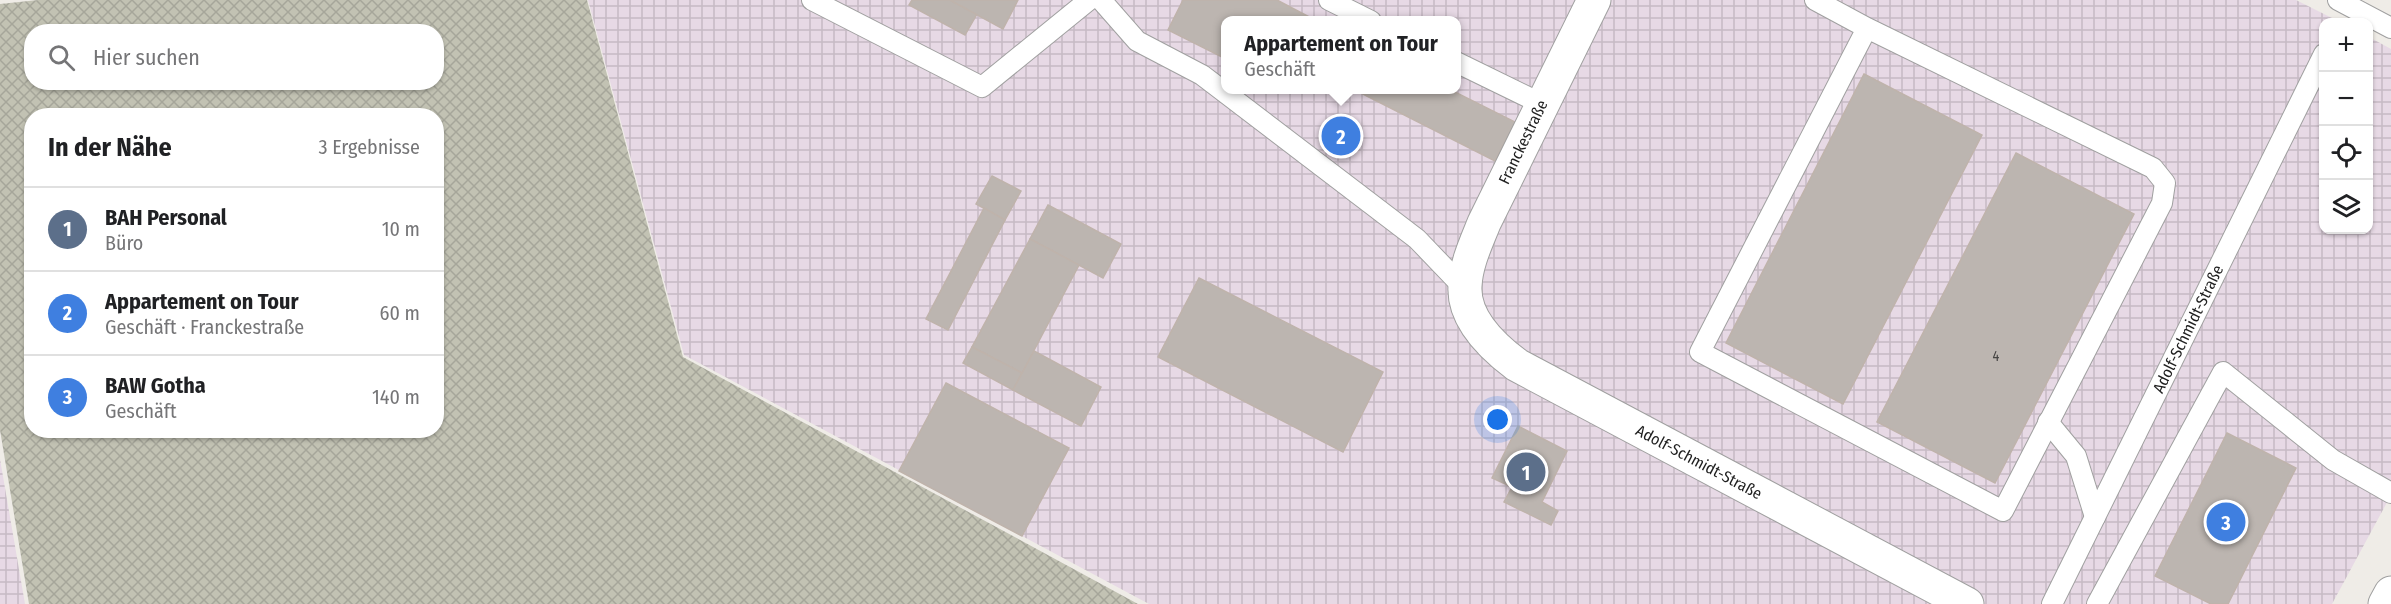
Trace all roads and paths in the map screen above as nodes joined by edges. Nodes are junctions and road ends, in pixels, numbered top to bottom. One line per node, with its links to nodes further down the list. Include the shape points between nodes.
1 (812, 0): 2 (lane, via 982,87)
2 (1089, 0)
3 (1101, 0): 13 (lane, via 1137,40)
4 (1329, 0): 8 (lane)
5 (1594, 0): 15 (street, Franckestraße)
6 (1815, 0): 9 (lane)
7 (2342, 9): 10 (lane)
8 (1361, 16)
9 (1867, 28): 17 (lane, via 2153,168 2165,183 2162,203); 17 (lane, via 1700,352 2003,511)
10 (2391, 28)
11 (1461, 64): 15 (lane)
12 (2319, 64): 19 (lane, Adolf-Schmidt-Straße)
13 (1221, 90)
14 (1227, 94): 16 (lane, via 1417,239)
15 (1542, 104): 16 (street, Franckestraße, via 1484,222)
16 (1464, 288): 21 (street, Adolf-Schmidt-Straße, via 1472,319 1496,349 1517,365)
17 (2048, 422): 19 (lane, via 2076,456)
18 (2391, 493): 23 (lane, via 2333,460 2223,372)
19 (2095, 517): 22 (lane, Adolf-Schmidt-Straße)
20 (2391, 592): 24 (street)
21 (1967, 604)
22 (2052, 604)
23 (2097, 604)
24 (2385, 604)

